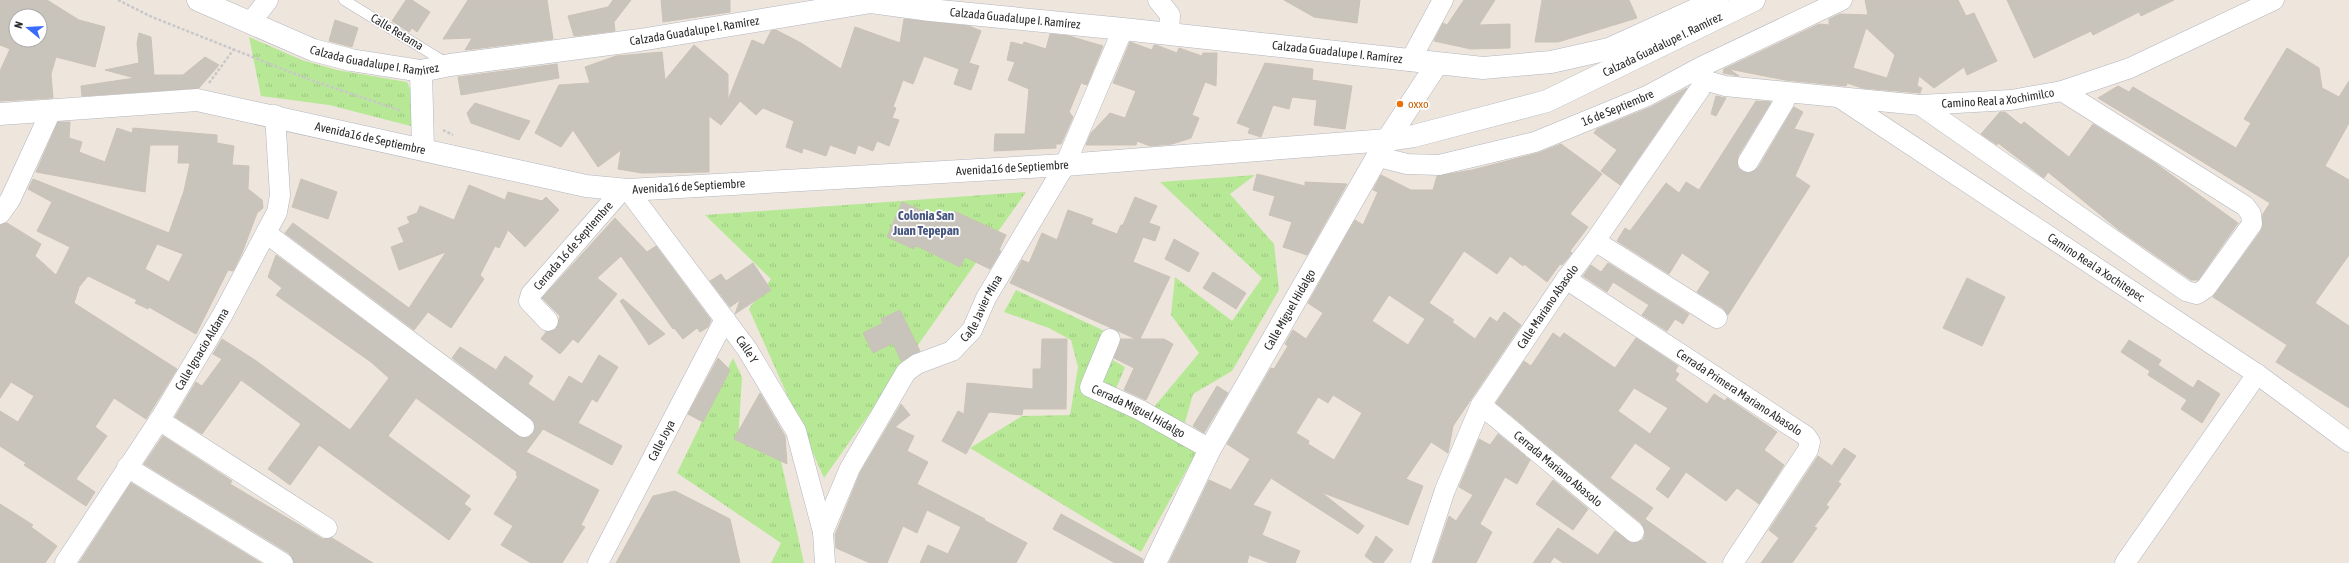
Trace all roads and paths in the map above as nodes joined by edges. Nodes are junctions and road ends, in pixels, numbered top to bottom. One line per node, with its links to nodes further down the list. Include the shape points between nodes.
1 (118, 0): 16 (path, via 152,17)
2 (198, 0): 13 (main road, Calzada Guadalupe I. Ramírez)
3 (268, 0): 13 (street)
4 (344, 0): 19 (lane, Calle Retama)
5 (1158, 0): 15 (street, via 1170,15)
6 (1443, 0): 17 (street)
7 (1717, 0): 18 (main road, Calzada Guadalupe I. Ramírez, via 1609,49 1578,58 1483,68)
8 (1754, 0): 33 (main road, Calzada Guadalupe I. Ramírez, via 1547,101 1414,136)
9 (1842, 0): 21 (street, 16 de Septiembre)
10 (2274, 0): 22 (street, Camino Real a Xochimilco, via 2130,68)
11 (871, 1): 12 (main road, Calzada Guadalupe I. Ramírez); 19 (main road, Calzada Guadalupe I. Ramírez, via 640,40)
12 (933, 5): 14 (main road, Calzada Guadalupe I. Ramírez)
13 (250, 24): 20 (main road, Calzada Guadalupe I. Ramírez, via 313,50 351,60)
14 (1123, 29): 15 (main road, Calzada Guadalupe I. Ramírez); 35 (street, Calle Javier Mina)
15 (1169, 34): 17 (main road, Calzada Guadalupe I. Ramírez)
16 (234, 49): 25 (path); 30 (path)
17 (1410, 61): 18 (main road, Calzada Guadalupe I. Ramírez)
18 (1438, 64): 33 (main road, Calle Miguel Hidalgo)
19 (450, 65): 20 (main road, Calzada Guadalupe I. Ramírez)
20 (422, 71): 30 (main road)
21 (1702, 73): 23 (street, Camino Real a Xochimilco, via 1725,86); 33 (street, 16 de Septiembre, via 1535,142 1439,165 1407,164); 39 (street, Calle Mariano Abasolo, via 1700,90)
22 (2062, 91): 26 (street, Camino Real a Xochimilco, via 2011,100); 26 (street, via 2245,206 2251,214 2252,224 2206,288 2197,294 2186,291)
23 (1787, 93): 24 (street, Camino Real a Xochimilco); 34 (street)
24 (1840, 98): 26 (street, Camino Real a Xochimilco); 45 (street, Camino Real a Xochitepec)
25 (197, 100): 27 (main road, Avenida16 de Septiembre); 29 (main road, Avenida16 de Septiembre)
26 (1920, 105)
27 (51, 111): 28 (main road, Avenida16 de Septiembre); 37 (street, via 10,200)
28 (0, 114)
29 (275, 115): 32 (main road, Avenida16 de Septiembre); 38 (street, Calle Ignacio Aldama, via 280,195 277,212)
30 (422, 120): 31 (path); 32 (main road)
31 (457, 137)
32 (422, 148): 36 (main road, Avenida16 de Septiembre, via 586,186)
33 (1383, 148): 35 (main road, Avenida16 de Septiembre); 50 (main road, Calle Miguel Hidalgo)
34 (1748, 162)
35 (1065, 165): 36 (main road, Avenida16 de Septiembre); 53 (street, Calle Javier Mina, via 986,298 972,330 952,351 917,364 906,372 850,468)
36 (626, 190): 42 (street, Calle Y); 43 (street, Cerrada 16 de Septiembre, via 531,294 529,301)
37 (0, 214)
38 (266, 233): 47 (street, Calle Ignacio Aldama, via 223,314); 48 (street)
39 (1595, 241): 40 (street, Calle Mariano Abasolo); 41 (street)
40 (1566, 278): 46 (street, Calle Mariano Abasolo); 61 (street, Cerrada Primera Mariano Abasolo, via 1806,436 1810,442 1808,450)
41 (1717, 318)
42 (725, 319): 53 (street, Calle Y, via 747,349 796,431); 55 (street, Calle Joya)
43 (548, 321)
44 (1110, 339): 50 (street, Cerrada Miguel Hidalgo, via 1090,387 1140,410)
45 (2257, 374): 49 (street, Camino Real a Xochitepec); 62 (street)
46 (1481, 405): 54 (street, Cerrada Mariano Abasolo); 60 (street, Calle Mariano Abasolo, via 1445,490)
47 (159, 420): 51 (street, Calle Ignacio Aldama); 52 (street)
48 (524, 427)
49 (2349, 442)
50 (1210, 449): 59 (main road, Calle Miguel Hidalgo)
51 (127, 467): 56 (street, Calle Ignacio Aldama); 57 (street)
52 (327, 528)
53 (823, 532): 58 (street, Calle Javier Mina)
54 (1634, 532)
55 (600, 562)
56 (65, 563)
57 (283, 563)
58 (825, 563)
59 (1155, 563)
60 (1421, 563)
61 (1733, 563)
62 (2125, 563)

